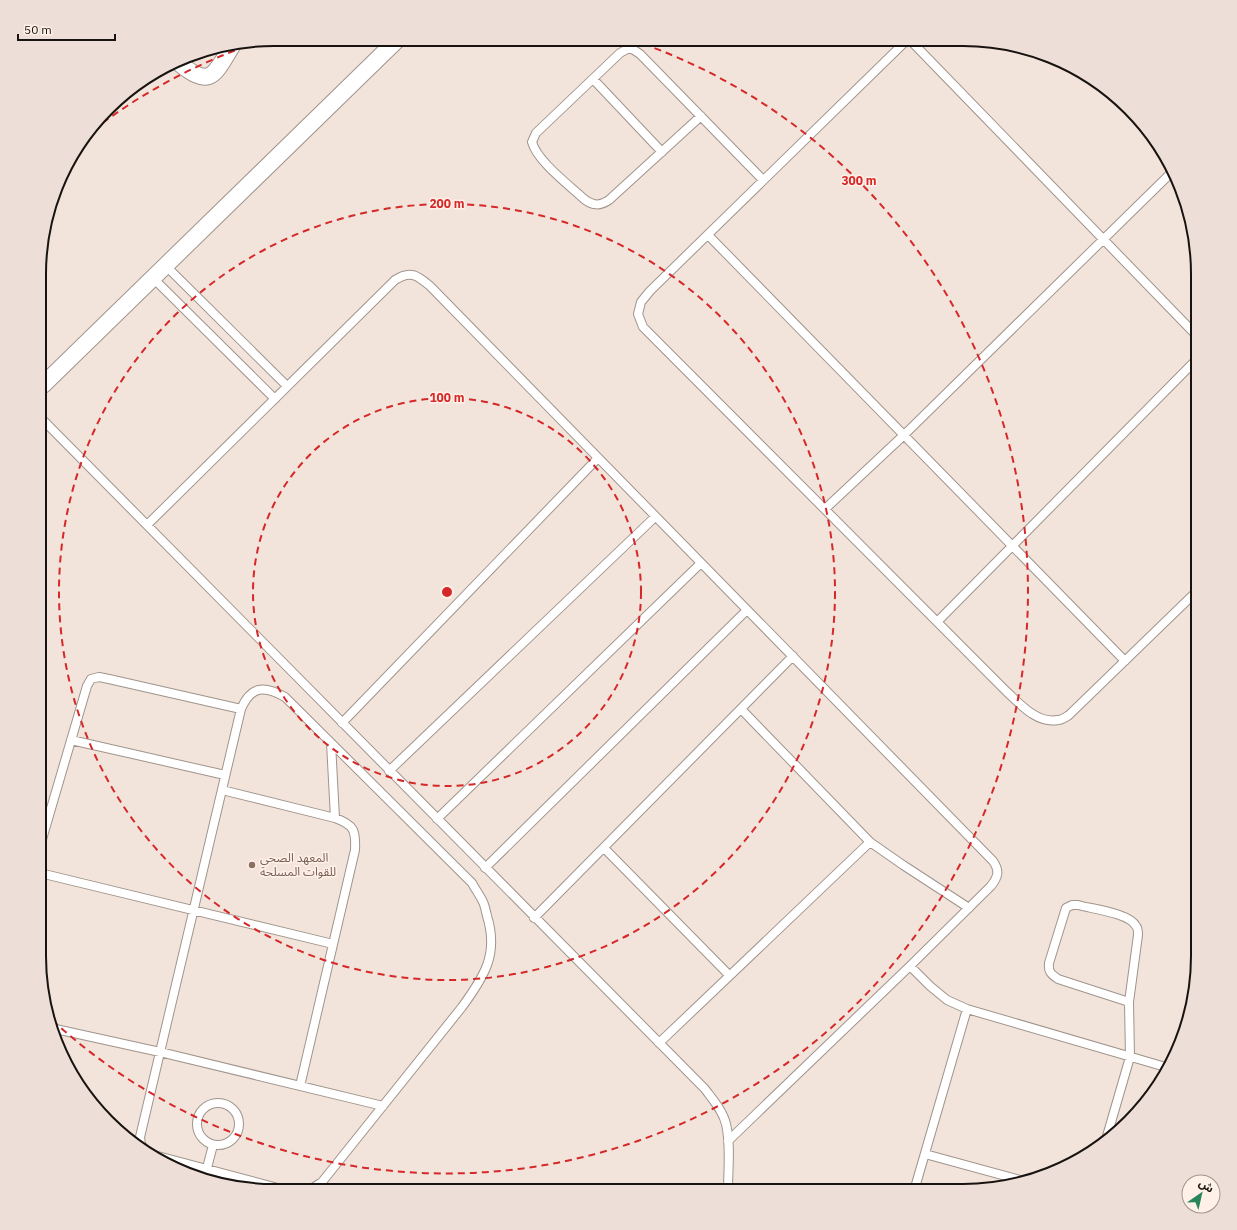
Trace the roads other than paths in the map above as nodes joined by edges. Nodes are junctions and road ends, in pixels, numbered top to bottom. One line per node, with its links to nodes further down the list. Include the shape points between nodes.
1 (391, 46): 13 (street)
2 (901, 46): 10 (lane)
3 (916, 46): 12 (lane)
4 (230, 50): 5 (street, via 216,73 210,76 197,76)
5 (182, 65)
6 (593, 79): 7 (lane, via 629,48 640,54); 8 (lane); 8 (lane, via 533,137 532,142 538,155 584,199 590,204 597,205 609,200)
7 (701, 116): 8 (lane); 10 (lane)
8 (662, 152)
9 (1169, 175): 12 (lane)
10 (764, 180): 11 (lane)
11 (708, 235): 21 (lane); 23 (lane, via 641,302 638,314 643,327)
12 (1102, 239): 15 (lane); 21 (lane)
13 (166, 266): 14 (street); 18 (lane)
14 (153, 278): 17 (street); 19 (lane)
15 (1191, 330)
16 (1191, 365): 26 (lane)
17 (46, 382)
18 (287, 386): 19 (lane); 22 (lane, via 395,280 402,275 411,274 430,286)
19 (275, 399): 25 (lane)
20 (46, 423): 25 (lane)
21 (904, 435): 23 (lane); 26 (lane)
22 (598, 458): 24 (lane); 35 (lane)
23 (825, 509): 30 (lane)
24 (656, 517): 27 (lane); 38 (lane)
25 (147, 525): 35 (lane)
26 (1011, 545): 30 (lane); 32 (lane)
27 (701, 564): 29 (lane); 42 (lane)
28 (1191, 597): 32 (lane)
29 (747, 610): 31 (lane); 46 (lane)
30 (937, 622): 32 (lane, via 1012,697 1043,719 1058,720 1069,715)
31 (793, 656): 34 (lane); 48 (lane, via 997,866 996,879)
32 (1125, 661)
33 (241, 709): 36 (lane, via 99,677 91,679 87,686); 37 (lane, via 246,698 253,692 263,689 274,691 285,697); 39 (lane)
34 (742, 709): 44 (lane); 45 (lane)
35 (342, 723): 38 (lane)
36 (71, 740): 39 (lane); 43 (lane)
37 (331, 743): 41 (lane); 62 (lane, via 472,883 483,902 491,930 492,948 478,985)
38 (390, 771): 42 (lane)
39 (225, 775): 40 (lane)
40 (222, 790): 41 (lane); 49 (lane)
41 (335, 818): 51 (lane, via 345,822 356,835 355,850)
42 (437, 819): 46 (lane)
43 (46, 825)
44 (870, 842): 48 (lane); 53 (lane)
45 (604, 848): 50 (lane); 53 (lane)
46 (485, 868): 50 (lane)
47 (46, 873): 49 (lane)
48 (969, 908): 52 (lane)
49 (193, 909): 51 (lane); 58 (lane)
50 (534, 918): 57 (lane)
51 (333, 944): 61 (lane)
52 (910, 966): 55 (lane, via 947,1000); 65 (lane)
53 (729, 975): 57 (lane)
54 (1129, 1002): 54 (lane, via 1137,927 1131,920 1121,916 1078,905 1066,908 1049,963 1048,969 1051,974); 59 (lane)
55 (967, 1009): 59 (lane); 67 (lane)
56 (58, 1030): 58 (lane)
57 (659, 1043): 65 (lane, via 705,1089 719,1108 726,1124)
58 (160, 1052): 61 (lane); 64 (lane)
59 (1130, 1057): 60 (lane); 63 (lane)
60 (1163, 1066)
61 (300, 1086): 62 (lane)
62 (382, 1106): 73 (lane)
63 (1108, 1132)
64 (141, 1141)
65 (728, 1141): 74 (lane)
66 (213, 1145): 66 (lane, via 229,1143 236,1137 239,1129 236,1113 231,1107 223,1104 207,1106 197,1119 200,1135); 69 (lane)
67 (925, 1154): 71 (lane); 75 (lane)
68 (168, 1159): 69 (lane)
69 (207, 1168): 70 (lane); 72 (lane)
70 (206, 1174)
71 (1014, 1178)
72 (267, 1184)
73 (318, 1184)
74 (728, 1184)
75 (916, 1184)

